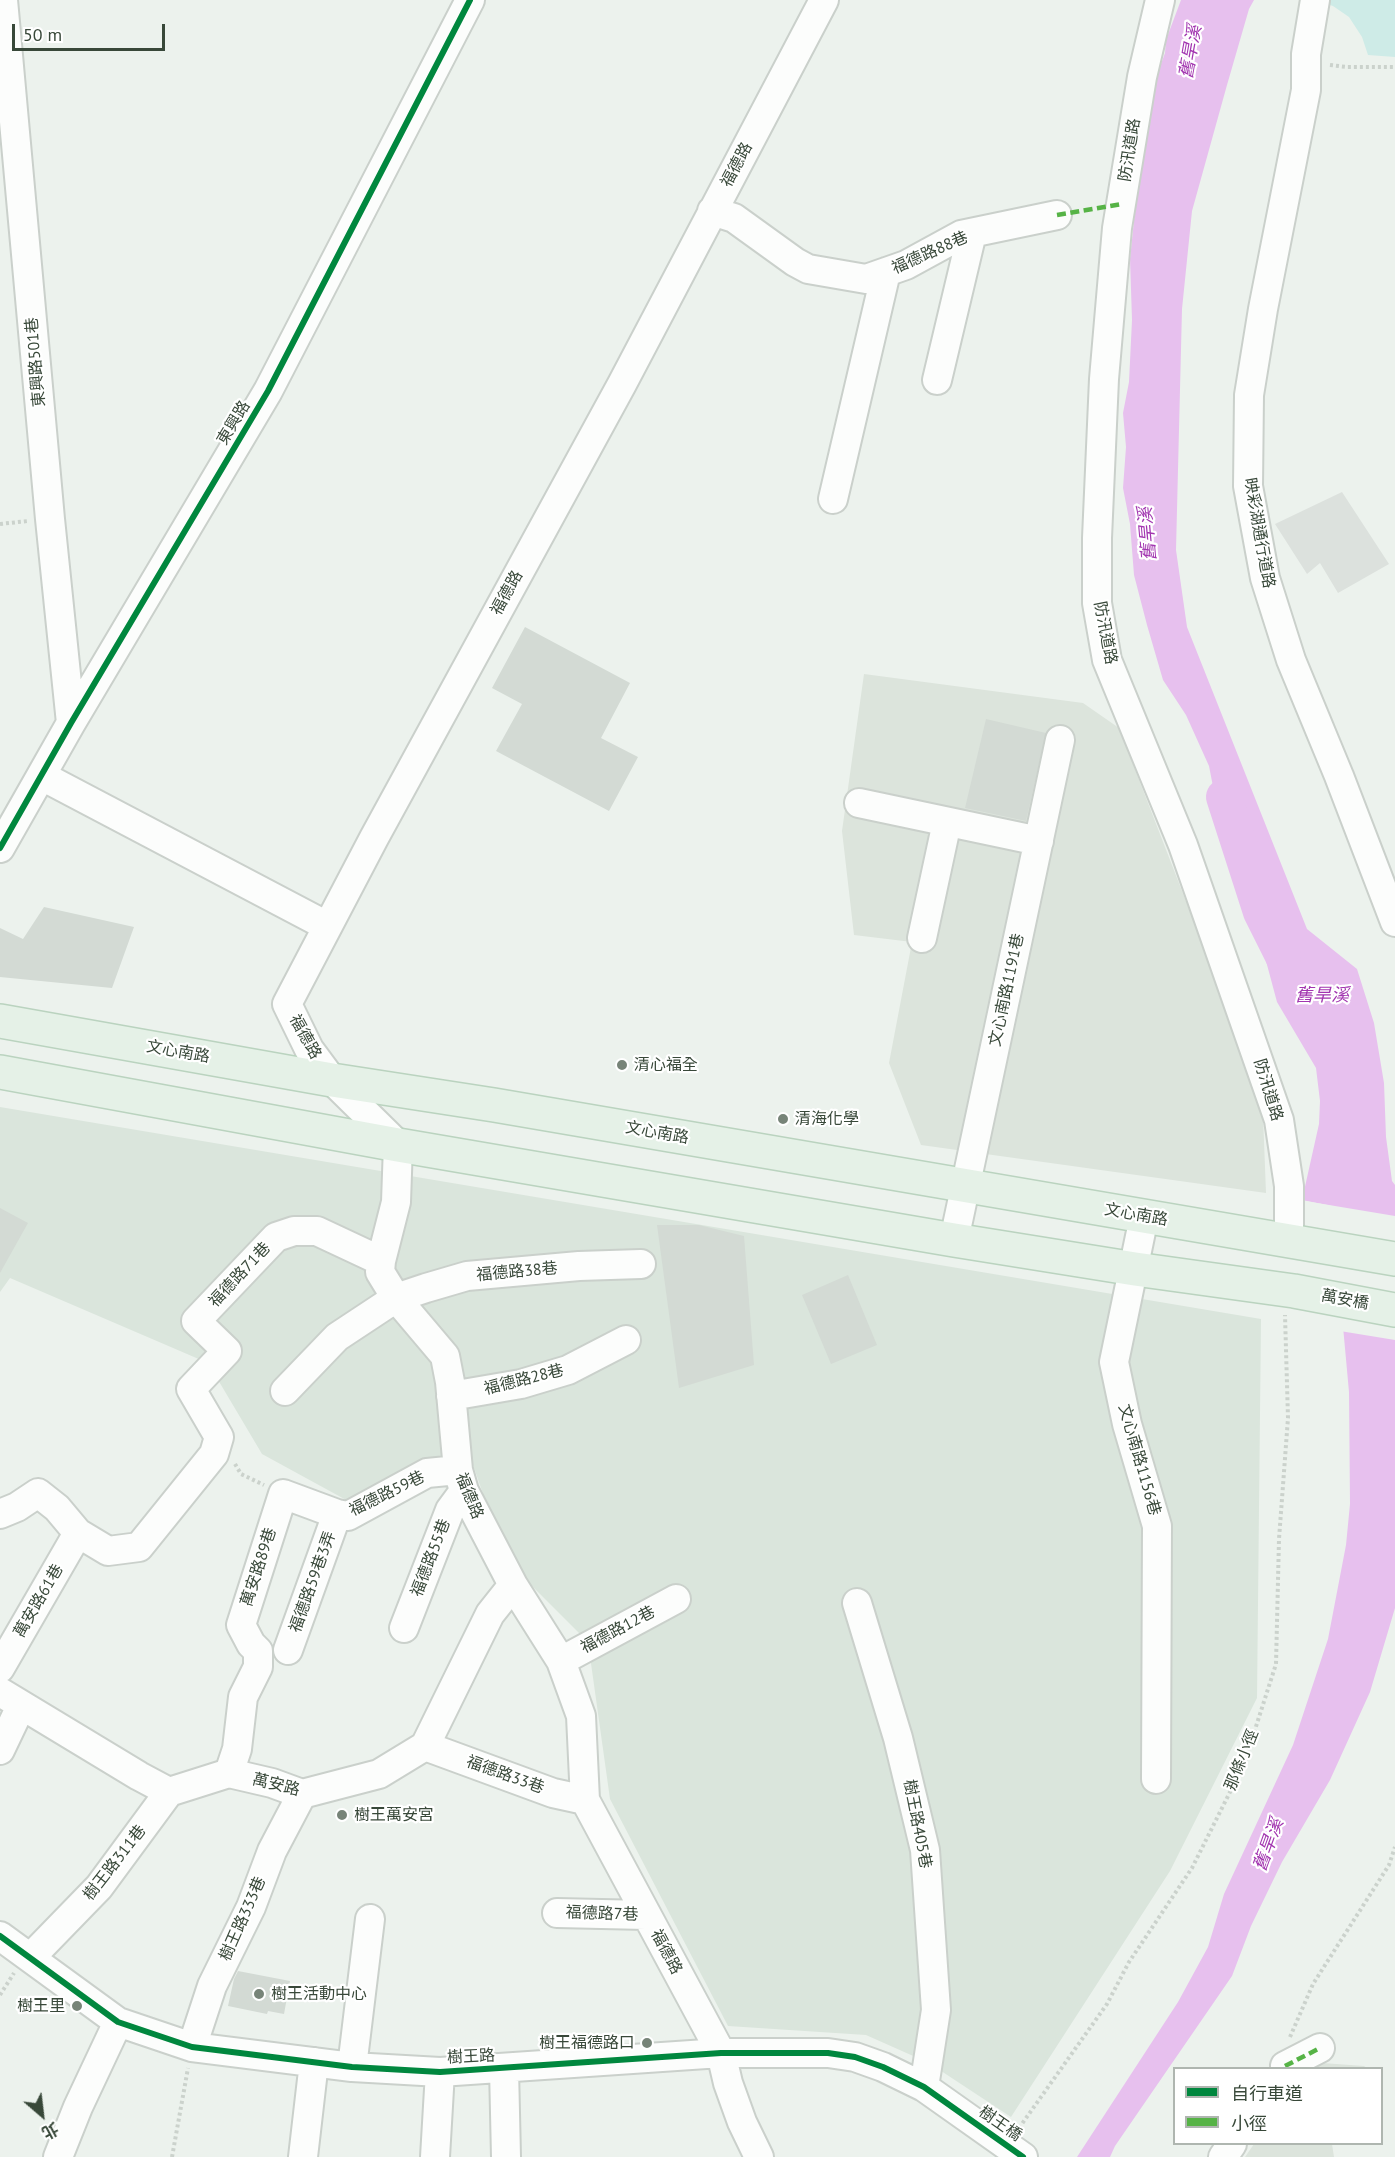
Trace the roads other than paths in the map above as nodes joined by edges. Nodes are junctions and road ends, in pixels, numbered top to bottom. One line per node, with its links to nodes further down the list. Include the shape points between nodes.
1 (3, 0): 12 (street, 東興路501巷)
2 (470, 0): 12 (street, 東興路, via 268,391)
3 (824, 0): 6 (street, 福德路)
4 (1160, 0): 29 (street, 防汛道路, via 1142,77 1118,228 1104,379 1097,603 1107,660 1183,845 1278,1120)
5 (1315, 0): 19 (street, 映彩湖通行道路, via 1250,395 1248,486 1265,578 1291,660)
6 (712, 211): 9 (street, 福德路88巷, via 734,218 808,269 866,279); 20 (street, 福德路)
7 (1057, 216): 8 (street, 福德路88巷)
8 (972, 233): 9 (street, 福德路88巷); 10 (street)
9 (886, 272): 11 (street)
10 (937, 380)
11 (832, 499)
12 (71, 723): 14 (street, 東興路)
13 (1060, 740): 17 (street, 文心南路1191巷)
14 (42, 776): 18 (street, 東興路); 20 (street)
15 (859, 803): 16 (street)
16 (947, 822): 17 (street); 21 (street)
17 (1039, 841): 26 (street, 文心南路1191巷)
18 (0, 848)
19 (1395, 922)
20 (327, 926): 24 (street, 福德路, via 287,1004 309,1049)
21 (922, 938)
22 (0, 1021): 24 (main road, 文心南路)
23 (0, 1072): 25 (main road)
24 (332, 1080): 25 (street, 福德路); 26 (main road, 文心南路)
25 (398, 1144): 28 (main road); 31 (street, via 396,1202)
26 (966, 1185): 27 (main road, 文心南路); 28 (street, 文心南路1191巷)
27 (1144, 1217): 29 (main road, 文心南路); 33 (street, 文心南路1156巷)
28 (954, 1240): 33 (main road)
29 (1302, 1243): 30 (main road)
30 (1395, 1259)
31 (381, 1260): 34 (street, 福德路, via 380,1272); 43 (street, 福德路71巷, via 317,1231 294,1231 276,1237 196,1321 227,1350 192,1389 219,1437 214,1454 139,1547 108,1551)
32 (642, 1264): 34 (street, 福德路38巷, via 467,1276)
33 (1134, 1269): 35 (main road, 萬安橋, via 1289,1302); 55 (street, 文心南路1156巷, via 1114,1362 1127,1424 1158,1526)
34 (396, 1298): 37 (street, 福德路38巷, via 337,1337); 38 (street, 福德路, via 445,1356)
35 (1395, 1310)
36 (626, 1340): 38 (street, 福德路28巷, via 559,1372 521,1384)
37 (285, 1391)
38 (452, 1396): 39 (street, 福德路)
39 (461, 1480): 42 (street, 福德路59巷, via 427,1473 348,1516); 44 (street, 福德路); 47 (street, 福德路55巷)
40 (283, 1494): 42 (street, 福德路59巷); 54 (street, 萬安路89巷, via 241,1625 258,1651 258,1667 243,1697 237,1749)
41 (0, 1514): 43 (street, via 38,1493)
42 (337, 1514): 48 (street, 福德路59巷3弄)
43 (78, 1533): 50 (street, 萬安路61巷)
44 (513, 1585): 49 (street, 福德路); 52 (street, via 490,1614)
45 (676, 1599): 49 (street, 福德路12巷)
46 (856, 1603): 73 (street, 樹王路405巷, via 898,1738 925,1850 936,2010)
47 (404, 1628)
48 (288, 1650)
49 (561, 1661): 58 (street, 福德路, via 581,1716)
50 (0, 1668)
51 (10, 1699): 53 (street); 56 (street)
52 (425, 1746): 57 (street, 萬安路, via 379,1773); 58 (street, 福德路33巷)
53 (0, 1750)
54 (229, 1773): 56 (street, 萬安路); 57 (street, 萬安路)
55 (1156, 1779)
56 (169, 1792): 63 (street, 樹王路311巷, via 99,1887)
57 (302, 1794): 65 (street, 樹王路333巷, via 212,1986)
58 (585, 1800): 60 (street, 福德路)
59 (557, 1913): 60 (street, 福德路7巷)
60 (646, 1915): 67 (street, 福德路)
61 (370, 1919): 70 (street)
62 (0, 1936): 63 (street, 樹王路)
63 (31, 1957): 64 (street, 樹王路)
64 (118, 2022): 65 (street, 樹王路); 76 (street)
65 (192, 2047): 69 (street, 樹王路)
66 (1320, 2048): 68 (street)
67 (721, 2053): 71 (street, 樹王路); 73 (street, 樹王路, via 828,2053 855,2057); 80 (street, 福德路, via 742,2122)
68 (1286, 2059)
69 (314, 2062): 70 (street, 樹王路); 77 (street)
70 (352, 2067): 72 (street, 樹王路)
71 (504, 2068): 72 (street, 樹王路); 79 (street)
72 (440, 2072): 78 (street)
73 (924, 2087): 74 (street, 樹王路)
74 (961, 2113): 75 (street, 樹王橋)
75 (1015, 2151)
76 (58, 2157)
77 (303, 2157)
78 (435, 2157)
79 (506, 2157)
80 (759, 2157)

